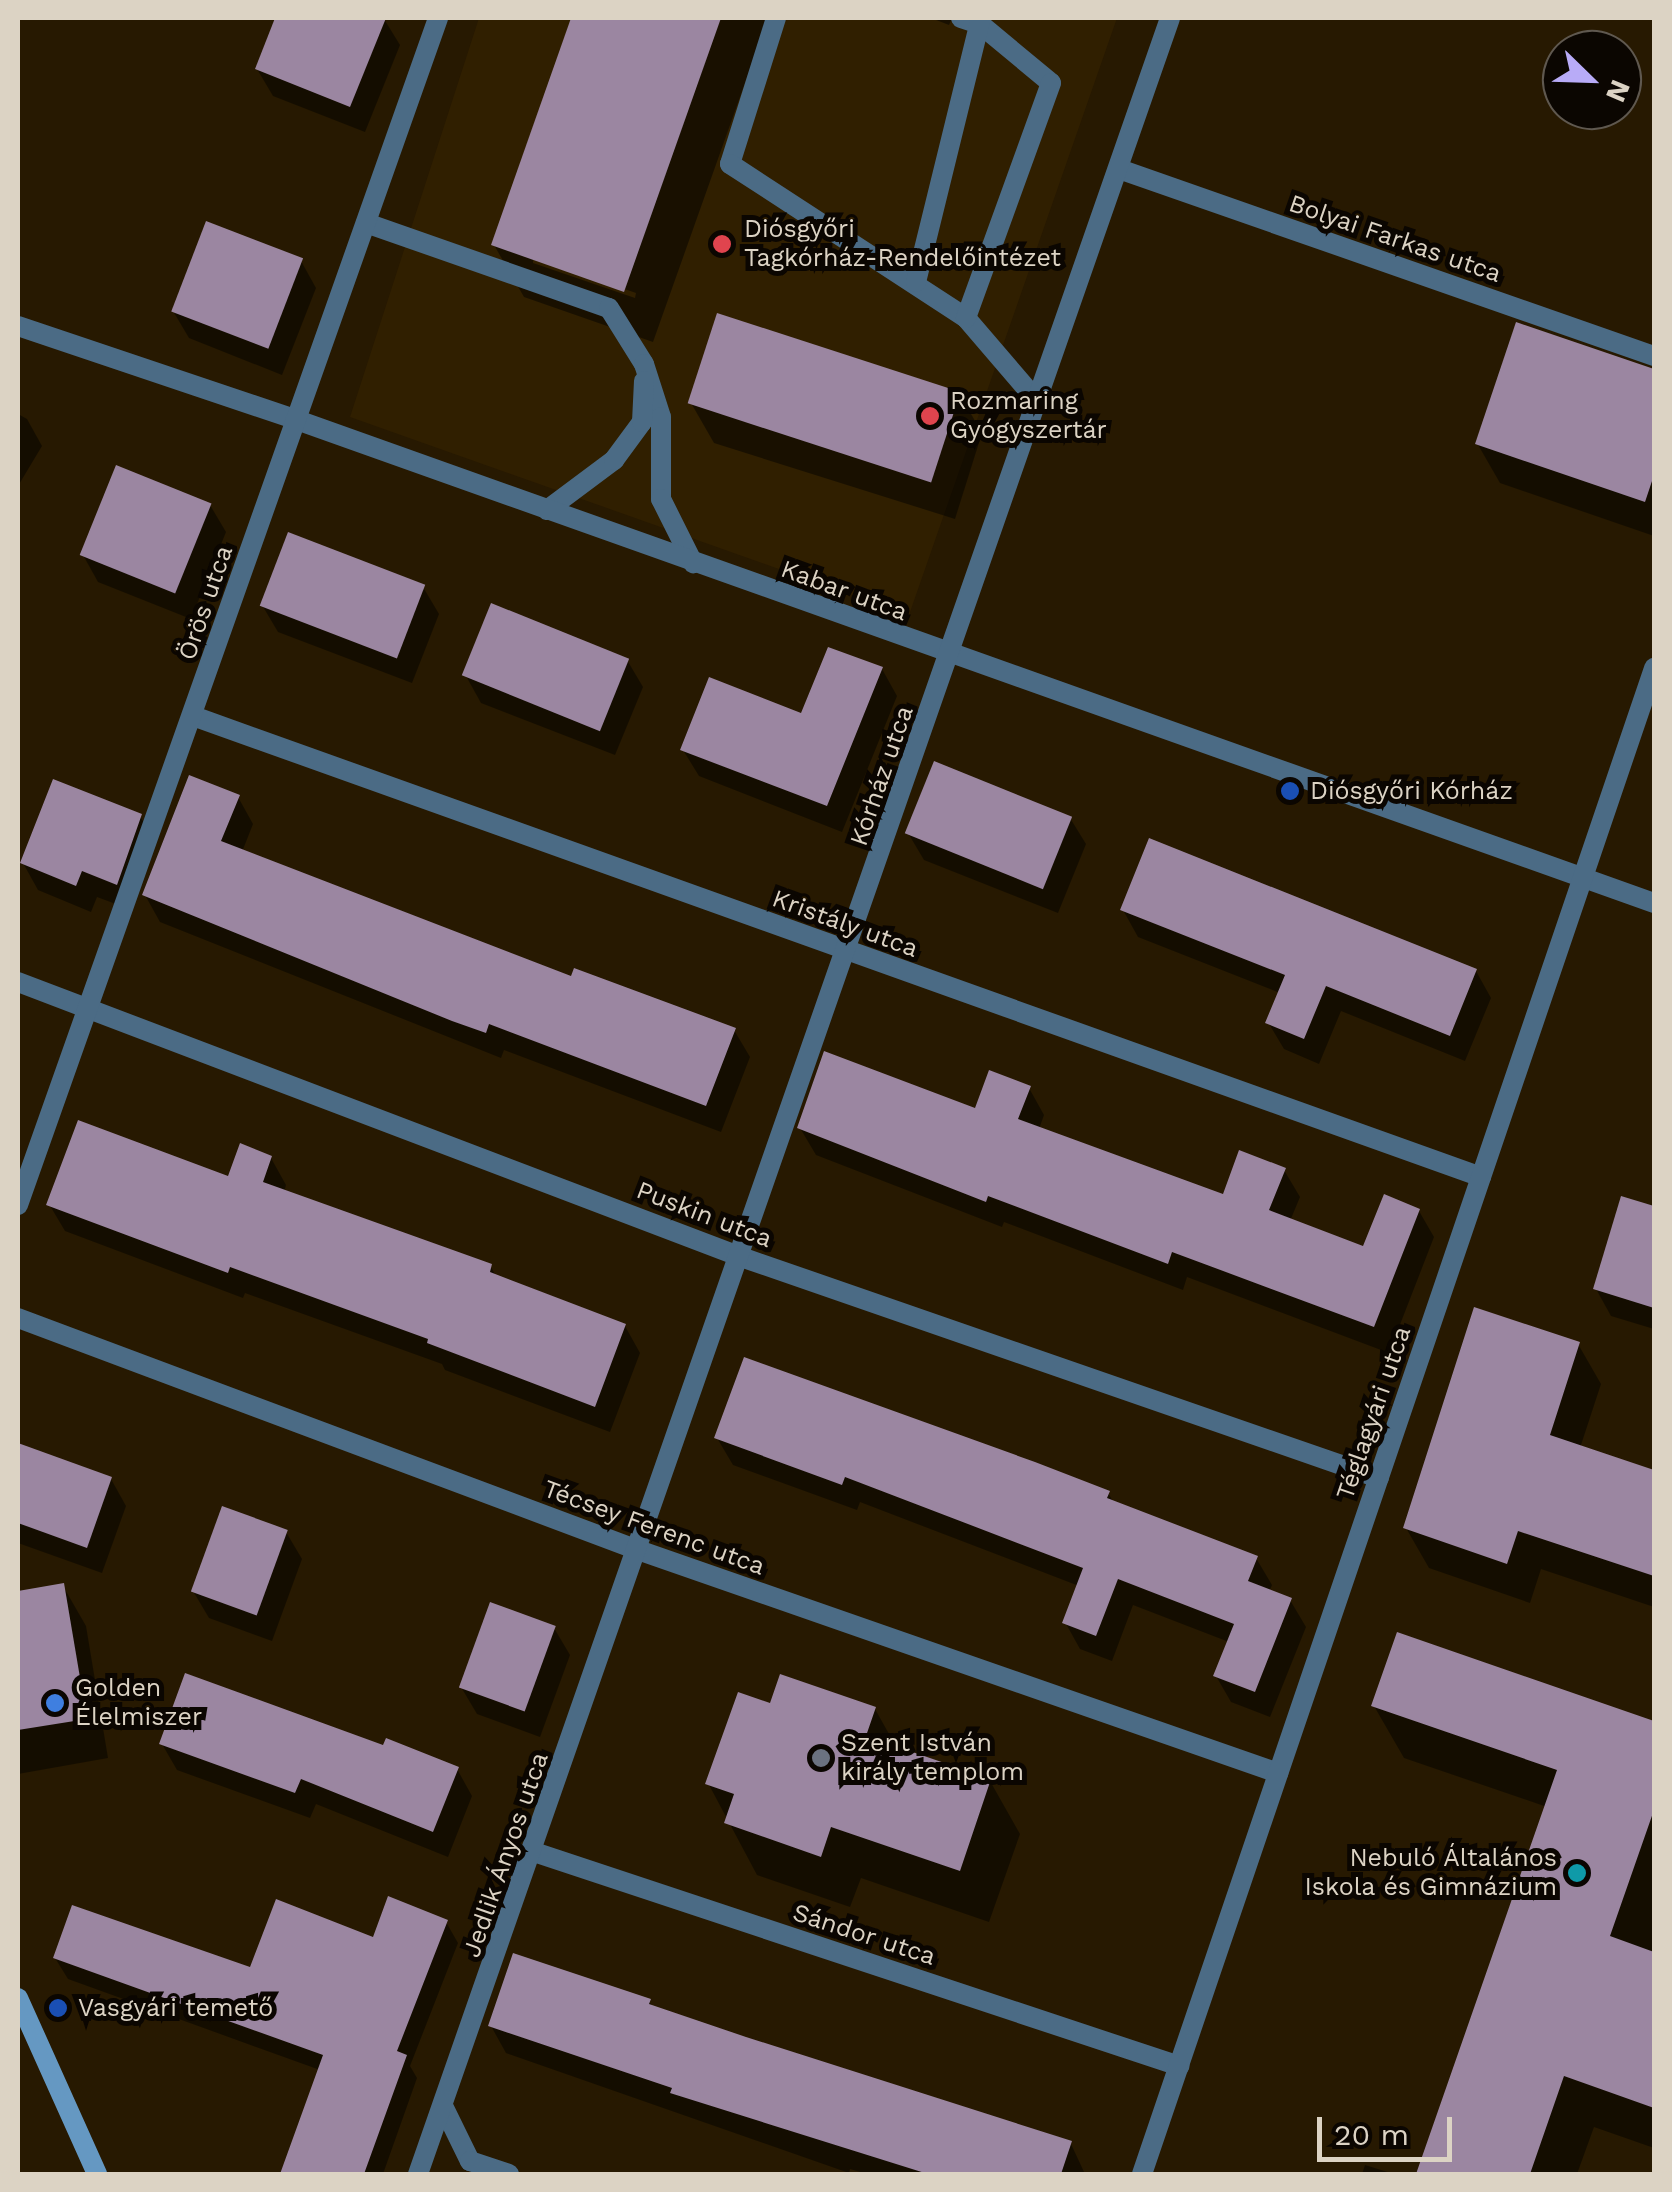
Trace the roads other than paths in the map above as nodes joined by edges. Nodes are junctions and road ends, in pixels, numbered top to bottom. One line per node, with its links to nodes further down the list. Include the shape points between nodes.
1 (438, 18): 6 (street, Örös utca)
2 (776, 18): 7 (street, via 730,164)
3 (1170, 18): 5 (street, Kórház utca)
4 (974, 20): 7 (street); 8 (street, via 1050,83)
5 (1119, 169): 10 (street, Bolyai Farkas utca); 12 (street, Kórház utca)
6 (366, 223): 11 (street, via 609,308); 13 (street, Örös utca)
7 (916, 282): 8 (street)
8 (966, 318): 12 (street)
9 (18, 326): 13 (street, Kabar utca)
10 (1654, 356)
11 (644, 364): 14 (street, via 642,422 614,460); 15 (street, via 661,417 661,499)
12 (1038, 402): 16 (street, Kórház utca)
13 (297, 420): 14 (street, Kabar utca); 18 (street, Örös utca)
14 (547, 510): 15 (street, Kabar utca)
15 (693, 563): 16 (street, Kabar utca)
16 (950, 656): 19 (street, Kabar utca); 21 (street, Kórház utca)
17 (1654, 668): 19 (street, Téglagyári utca)
18 (192, 716): 21 (street, Kristály utca); 23 (street, Örös utca)
19 (1583, 878): 20 (street, Kabar utca); 24 (street, Téglagyári utca)
20 (1654, 903)
21 (846, 951): 24 (street, Kristály utca); 26 (street, Kórház utca)
22 (18, 982): 23 (street, Puskin utca)
23 (89, 1008): 25 (street, Örös utca); 26 (street, Puskin utca)
24 (1481, 1176): 28 (street, Téglagyári utca)
25 (18, 1204)
26 (740, 1257): 28 (street, Puskin utca); 29 (street, Kórház utca)
27 (18, 1318): 29 (street, Técsey Ferenc utca)
28 (1379, 1478): 30 (street, Téglagyári utca)
29 (638, 1550): 30 (street, Técsey Ferenc utca); 31 (street, Jedlik Ányos utca)
30 (1278, 1774): 33 (street, Téglagyári utca)
31 (534, 1852): 33 (street, Sándor utca); 34 (street, Jedlik Ányos utca)
32 (18, 1998): 35 (street)
33 (1178, 2066): 38 (street, Téglagyári utca)
34 (444, 2108): 36 (street, Jedlik Ányos utca); 37 (street, via 470,2162)
35 (97, 2174)
36 (418, 2174)
37 (509, 2174)
38 (1142, 2174)

